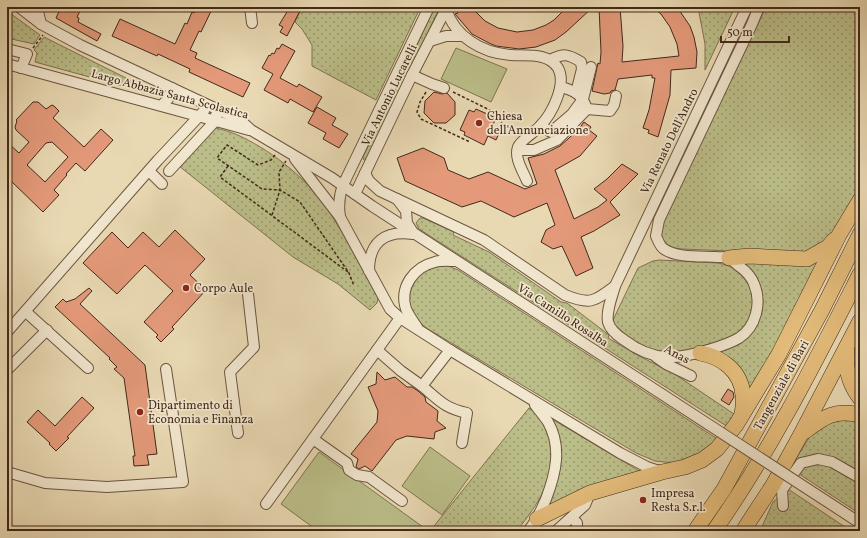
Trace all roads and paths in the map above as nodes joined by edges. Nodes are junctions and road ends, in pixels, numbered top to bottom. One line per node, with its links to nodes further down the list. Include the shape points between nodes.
1 (20, 7): 9 (street)
2 (37, 7): 9 (street)
3 (250, 7): 8 (street)
4 (747, 7): 62 (street, Via Renato Dell'Andro)
5 (759, 7): 56 (street, Via Renato Dell'Andro, via 659,220 656,236 663,249 676,254)
6 (446, 8): 11 (street); 12 (street, Via Antonio Lucarelli)
7 (427, 9): 40 (street, Via Antonio Lucarelli)
8 (252, 22)
9 (41, 24): 22 (street, Largo Abbazia Santa Scolastica)
10 (43, 35): 14 (path)
11 (462, 36): 12 (street); 15 (street, via 491,52 534,55)
12 (430, 40): 19 (street, Via Antonio Lucarelli)
13 (7, 49): 18 (street, via 27,54)
14 (32, 49)
15 (550, 60): 21 (street, via 558,68 562,78); 24 (street, via 558,55 570,55 581,62)
16 (7, 64): 18 (street, Largo Abbazia Santa Scolastica)
17 (591, 67): 24 (street)
18 (21, 68): 27 (street, Largo Abbazia Santa Scolastica)
19 (412, 75): 20 (street); 42 (street, Via Antonio Lucarelli)
20 (432, 84): 23 (street); 35 (path, via 420,102 417,112 421,119)
21 (560, 87): 24 (street); 32 (street, via 560,92)
22 (172, 88): 26 (street, Largo Abbazia Santa Scolastica); 27 (street, via 168,99)
23 (444, 88): 34 (path, via 504,116)
24 (580, 96): 28 (street); 32 (street, via 572,114 551,132)
25 (616, 96): 28 (street, via 610,111)
26 (205, 104): 29 (street, Largo Abbazia Santa Scolastica); 30 (street, via 204,111)
27 (162, 105): 30 (street, Largo Abbazia Santa Scolastica)
28 (587, 109): 37 (street, via 557,140 534,150)
29 (219, 110): 31 (street); 33 (street, Largo Abbazia Santa Scolastica, via 240,120)
30 (199, 116): 31 (street, Largo Abbazia Santa Scolastica); 39 (street)
31 (216, 120): 33 (street, Largo Abbazia Santa Scolastica); 39 (street, via 170,172)
32 (541, 126): 37 (street, via 519,146)
33 (251, 130): 36 (street, Via Camillo Rosalba)
34 (497, 131)
35 (470, 142)
36 (280, 147): 38 (street, Via Camillo Rosalba); 41 (path, via 271,160 258,165 227,145 217,158)
37 (518, 150): 44 (street, via 517,156)
38 (291, 154): 46 (street, Via Camillo Rosalba); 47 (path, via 279,172); 52 (street)
39 (158, 160): 43 (street)
40 (356, 160): 42 (street); 46 (street, Via Antonio Lucarelli)
41 (229, 166): 47 (path, via 262,189); 51 (path, via 220,177)
42 (367, 170): 48 (street, Via Antonio Lucarelli); 49 (street, via 369,181 375,187)
43 (149, 172): 45 (street); 64 (street)
44 (527, 181)
45 (162, 184)
46 (343, 186): 48 (street, Via Camillo Rosalba); 52 (street, Via Antonio Lucarelli, via 338,206)
47 (280, 190): 51 (path); 59 (path, via 300,202)
48 (355, 194): 53 (street, Via Camillo Rosalba)
49 (396, 198): 53 (street, via 406,211 407,224); 62 (street, via 484,240 565,295 589,302 600,298)
50 (860, 200): 55 (highway)
51 (272, 215): 59 (path)
52 (340, 216): 58 (street)
53 (414, 234): 57 (street, Via Camillo Rosalba); 58 (street, via 396,233 383,238 375,245 369,258)
54 (860, 234): 103 (highway, Tangenziale di Bari, via 822,310 724,489)
55 (839, 235): 56 (highway, via 828,247 807,259 748,256); 84 (highway, via 779,354)
56 (729, 258): 73 (street, via 745,270 755,285 758,306 755,318 740,338)
57 (456, 261): 69 (street, via 422,266 410,277 404,291 406,307 410,318); 99 (street, Via Camillo Rosalba, bridge)
58 (369, 271): 65 (street, via 390,309)
59 (349, 273): 61 (path)
60 (860, 274): 104 (highway, Tangenziale di Bari, via 776,435)
61 (354, 286)
62 (615, 286): 74 (street, Via Renato Dell'Andro, via 608,322 626,341)
63 (248, 294): 85 (street, via 254,347 230,372)
64 (26, 312): 67 (street); 68 (street)
65 (400, 318): 69 (street); 71 (street)
66 (860, 321): 70 (highway)
67 (47, 330): 75 (street); 77 (street)
68 (7, 332)
69 (421, 332): 72 (street)
70 (847, 349): 79 (highway, via 846,361); 86 (highway)
71 (377, 350): 80 (street); 87 (street)
72 (450, 350): 80 (street); 82 (street)
73 (700, 353): 74 (street, via 672,357); 84 (highway, via 721,359 735,372 743,395)
74 (652, 355): 78 (street, Anas)
75 (88, 368)
76 (166, 369): 89 (street, via 182,482 107,487 46,483)
77 (7, 370)
78 (691, 376)
79 (855, 382): 81 (highway)
80 (422, 386): 88 (street, via 444,406 467,413)
81 (860, 398)
82 (531, 400): 90 (street, via 620,453); 98 (street, via 548,422 554,439 557,461 554,480)
83 (860, 414): 86 (highway, via 846,412 830,415)
84 (742, 415): 90 (highway, via 717,449 702,460)
85 (238, 433)
86 (801, 434): 92 (highway)
87 (313, 439): 94 (street, via 347,463 349,470 357,475 369,477); 95 (street)
88 (462, 444)
89 (7, 472)
90 (662, 472): 93 (highway)
91 (860, 478): 96 (street, via 832,462 818,459 801,463 782,490)
92 (772, 485): 105 (highway); 106 (highway)
93 (590, 493): 97 (street, via 585,505); 98 (highway)
94 (402, 501)
95 (266, 504)
96 (783, 506)
97 (572, 518): 101 (street); 102 (street)
98 (537, 519): 100 (street)
99 (860, 523)
100 (528, 531)
101 (556, 531)
102 (577, 531)
103 (695, 531)
104 (714, 531)
105 (743, 531)
106 (756, 531)

